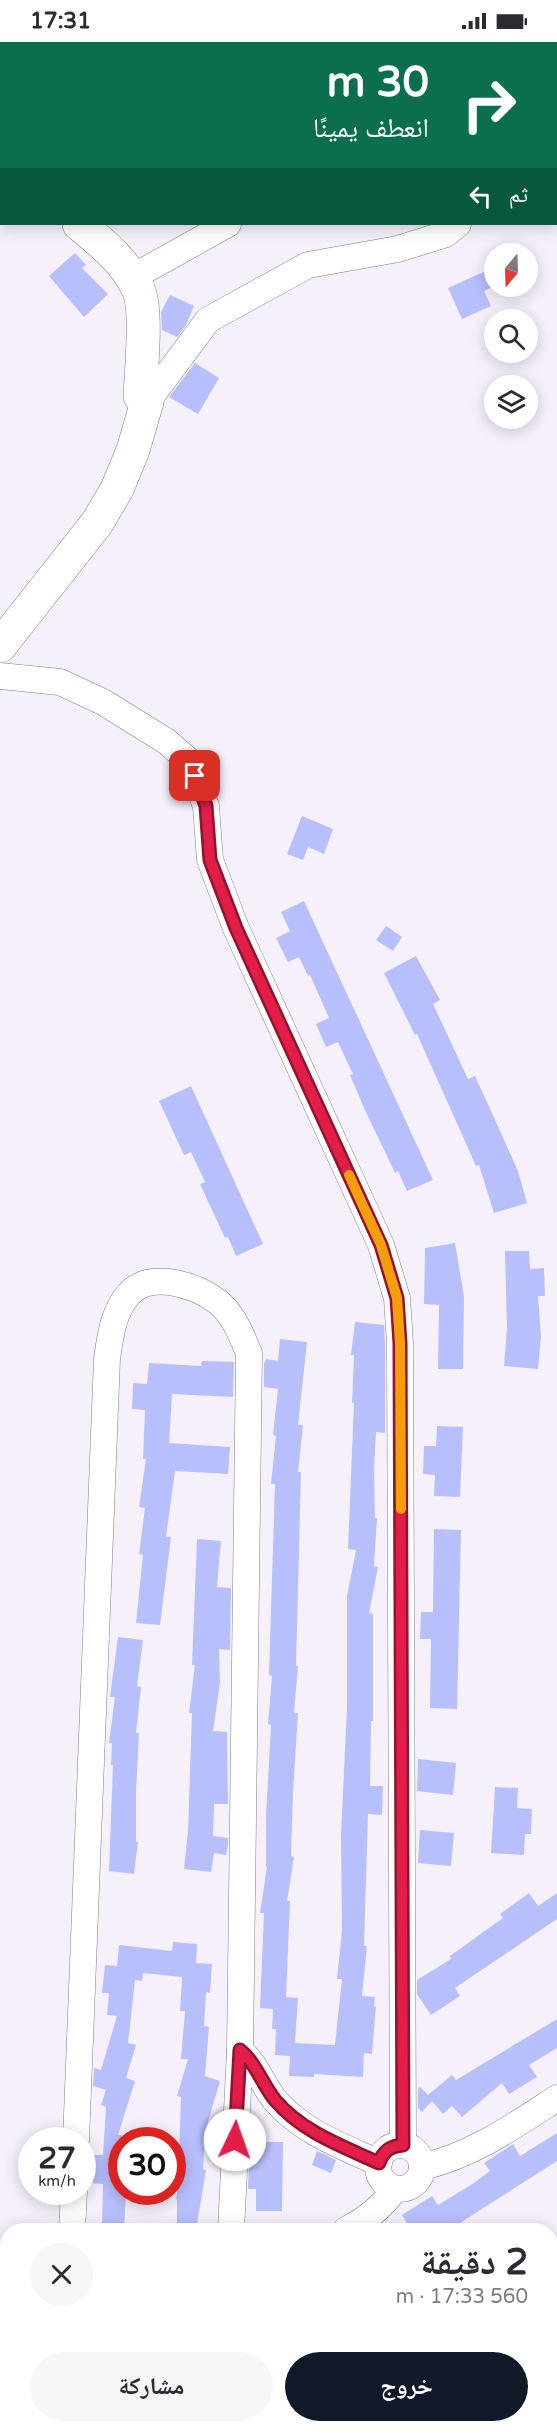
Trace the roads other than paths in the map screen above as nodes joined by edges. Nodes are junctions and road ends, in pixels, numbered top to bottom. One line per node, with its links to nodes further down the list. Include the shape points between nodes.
1 (80, 225): 4 (main road, via 116,255)
2 (226, 225): 4 (street)
3 (457, 225): 5 (street, via 446,234 398,249 308,265 208,320)
4 (131, 278): 5 (main road, via 139,290 143,332 140,396)
5 (147, 402): 6 (main road, via 117,489 97,523)
6 (0, 646)
7 (0, 676): 11 (street, via 60,682 103,702 166,741 189,761 206,806 210,860 236,928 381,1245 397,1298)
8 (240, 2050): 10 (street, via 249,1353 236,1322 218,1303 195,1289 170,1282 146,1282 129,1294 119,1310 107,1359); 12 (street, via 273,2097 298,2123); 17 (street)
9 (557, 2098): 13 (street, via 475,2149)
10 (77, 2127)
11 (403, 2145): 12 (street, via 385,2152); 13 (street, via 419,2155)
12 (379, 2163): 14 (street, via 384,2182)
13 (422, 2167): 14 (street, via 414,2184)
14 (395, 2188): 18 (street, via 384,2203)
15 (73, 2205): 16 (street)
16 (72, 2223)
17 (231, 2223)
18 (357, 2223)

